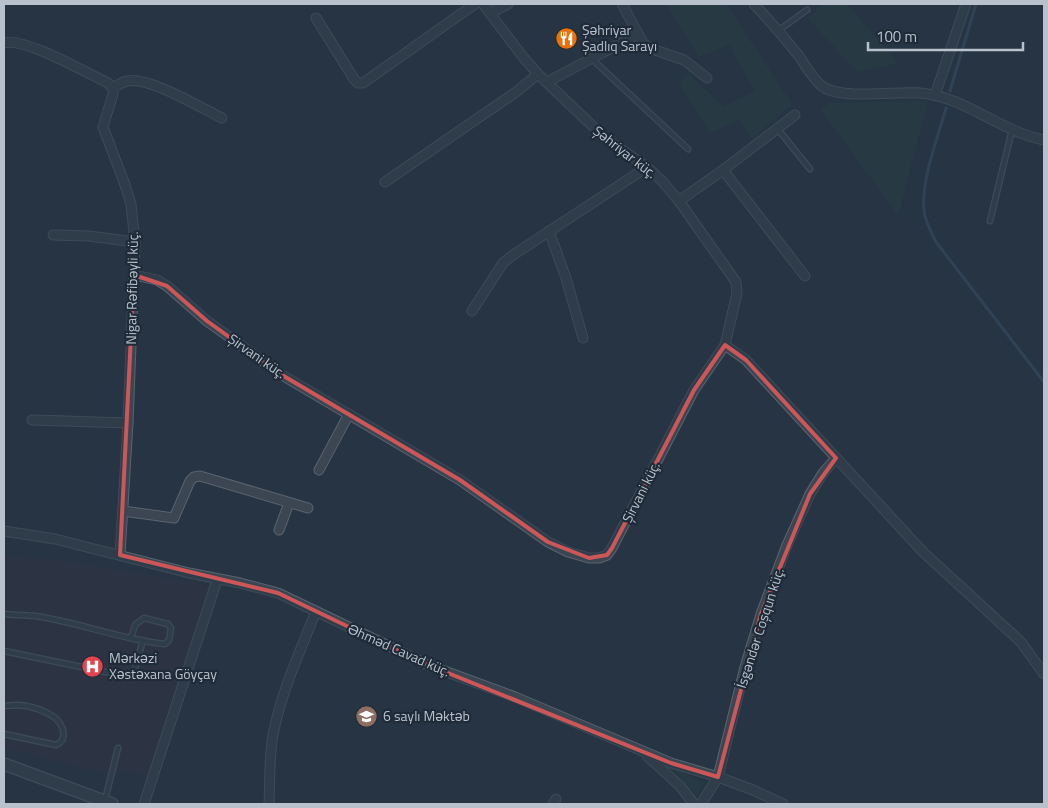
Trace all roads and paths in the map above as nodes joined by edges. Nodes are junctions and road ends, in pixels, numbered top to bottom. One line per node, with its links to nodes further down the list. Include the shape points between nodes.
1 (475, 4): 9 (street, via 363,83 354,79)
2 (483, 4): 8 (street, Şəhriyar küç.)
3 (508, 4): 8 (street)
4 (622, 4): 11 (street)
5 (754, 4): 10 (street)
6 (966, 4): 18 (street)
7 (807, 10): 10 (lane)
8 (490, 13): 14 (street, Şəhriyar küç.)
9 (316, 18)
10 (778, 30): 18 (street, via 822,87 833,92)
11 (638, 34): 13 (street); 15 (street, via 649,48 684,60)
12 (4, 43): 17 (street, via 13,41 32,47)
13 (591, 58): 16 (street); 24 (lane)
14 (538, 74): 16 (street, Şəhriyar küç.); 28 (street)
15 (707, 78)
16 (546, 82): 25 (street, Şəhriyar küç., via 605,138)
17 (113, 88): 20 (street, via 127,81 140,80); 33 (street, Nigar Rəfibəyli küç., via 104,127 130,204)
18 (935, 95): 22 (street, via 962,104)
19 (795, 115): 21 (street)
20 (222, 118)
21 (777, 128): 26 (lane); 27 (street)
22 (1012, 130): 23 (street); 30 (lane)
23 (1044, 140)
24 (688, 149)
25 (647, 167): 29 (street, Şəhriyar küç.); 31 (street)
26 (810, 169)
27 (723, 170): 29 (street); 35 (street)
28 (384, 182)
29 (679, 201): 38 (street, Şəhriyar küç., via 736,282 737,293)
30 (990, 221)
31 (549, 231): 36 (street, via 503,263); 37 (street)
32 (53, 235): 33 (street)
33 (135, 242): 34 (street, Nigar Rəfibəyli küç.)
34 (134, 275): 39 (street, Şirvani küç., via 168,286 207,321 274,369); 41 (street, Nigar Rəfibəyli küç.)
35 (805, 276)
36 (472, 311)
37 (583, 338)
38 (725, 345): 39 (street, Şirvani küç., via 694,390 612,548 599,558 568,552 548,542 460,480); 42 (street, via 746,360)
39 (348, 414): 43 (street)
40 (32, 420): 41 (street)
41 (128, 422): 46 (street, Nigar Rəfibəyli küç.)
42 (836, 458): 56 (street, via 923,552 1021,642); 62 (street, İsgəndər Coşqun küç., via 810,494 761,614)
43 (320, 470)
44 (289, 503): 45 (street); 46 (street, via 200,476 190,481 174,518); 47 (street)
45 (308, 508)
46 (123, 511): 49 (street, Nigar Rəfibəyli küç.)
47 (279, 530)
48 (4, 531): 49 (street, Əhməd Cavad küç.)
49 (120, 555): 50 (street, Əhməd Cavad küç.)
50 (218, 580): 51 (street, Əhməd Cavad küç., via 278,593); 64 (street)
51 (316, 611): 60 (street, Əhməd Cavad küç., via 428,665 515,697); 65 (street, via 277,718 271,751)
52 (4, 614): 53 (lane, via 36,616)
53 (131, 638): 54 (lane); 54 (lane, via 135,625 144,618 168,624 171,628 165,644)
54 (143, 640): 55 (lane, via 134,672 125,676)
55 (4, 651)
56 (1044, 674)
57 (4, 706): 58 (lane, via 31,706 46,713 59,722 64,739 56,745)
58 (4, 734)
59 (118, 748): 63 (lane)
60 (641, 751): 62 (street, Əhməd Cavad küç.); 66 (street, via 680,786)
61 (4, 764): 63 (street)
62 (718, 777): 67 (street, İsgəndər Coşqun küç.); 68 (street, Əhməd Cavad küç.)
63 (108, 803)
64 (144, 804)
65 (269, 804)
66 (694, 804)
67 (701, 804)
68 (783, 804)

